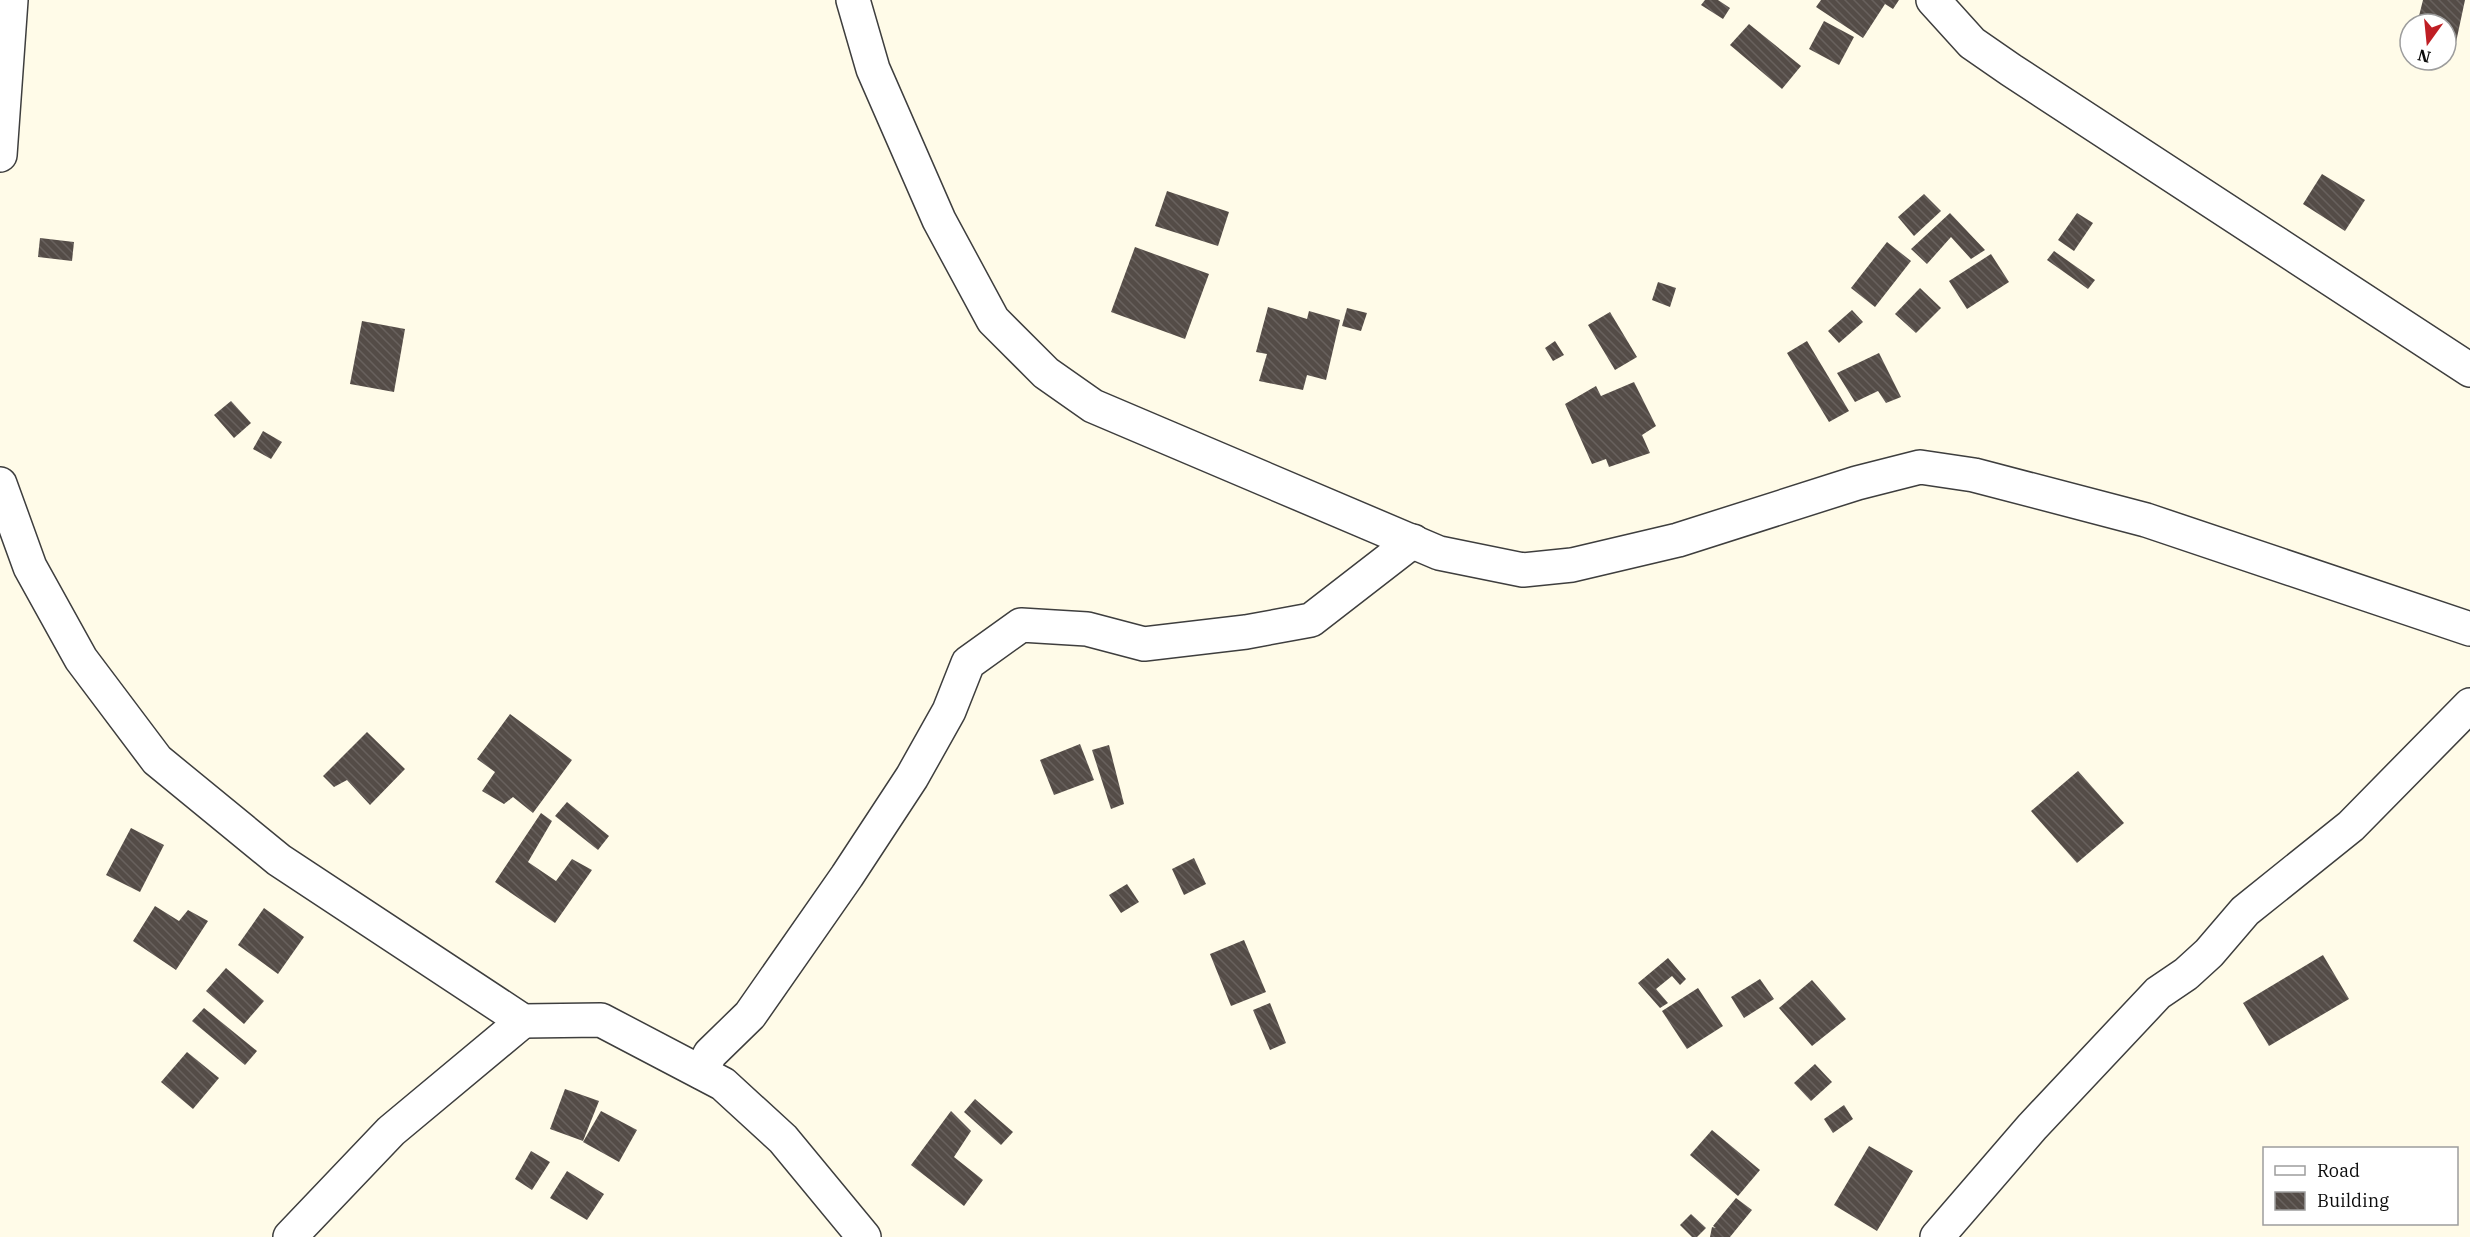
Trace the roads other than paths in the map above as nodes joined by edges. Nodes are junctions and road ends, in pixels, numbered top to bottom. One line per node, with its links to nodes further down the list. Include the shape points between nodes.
1 (11, 0): 4 (street)
2 (853, 0): 7 (street, via 873,69 939,220 993,320 1046,373 1093,406)
3 (1933, 0): 5 (street, via 1972,43 2011,70)
4 (0, 155)
5 (2470, 370)
6 (0, 484): 10 (street, via 30,567 81,659 157,760 279,860)
7 (1413, 541): 8 (street, via 1439,553 1523,570 1572,565 1678,540 1920,467 1974,476 2146,519); 11 (street, via 1311,620 1144,644 1087,629 1021,625 968,663 949,711 912,777 757,1005 710,1054)
8 (2470, 629)
9 (2470, 705): 14 (street, via 2351,826 2245,910 2186,975 2158,993 2032,1127)
10 (523, 1022): 11 (street, via 601,1020); 13 (street, via 391,1131)
11 (700, 1072): 12 (street, via 723,1084 783,1139)
12 (849, 1232)
13 (290, 1237)
14 (1937, 1237)

